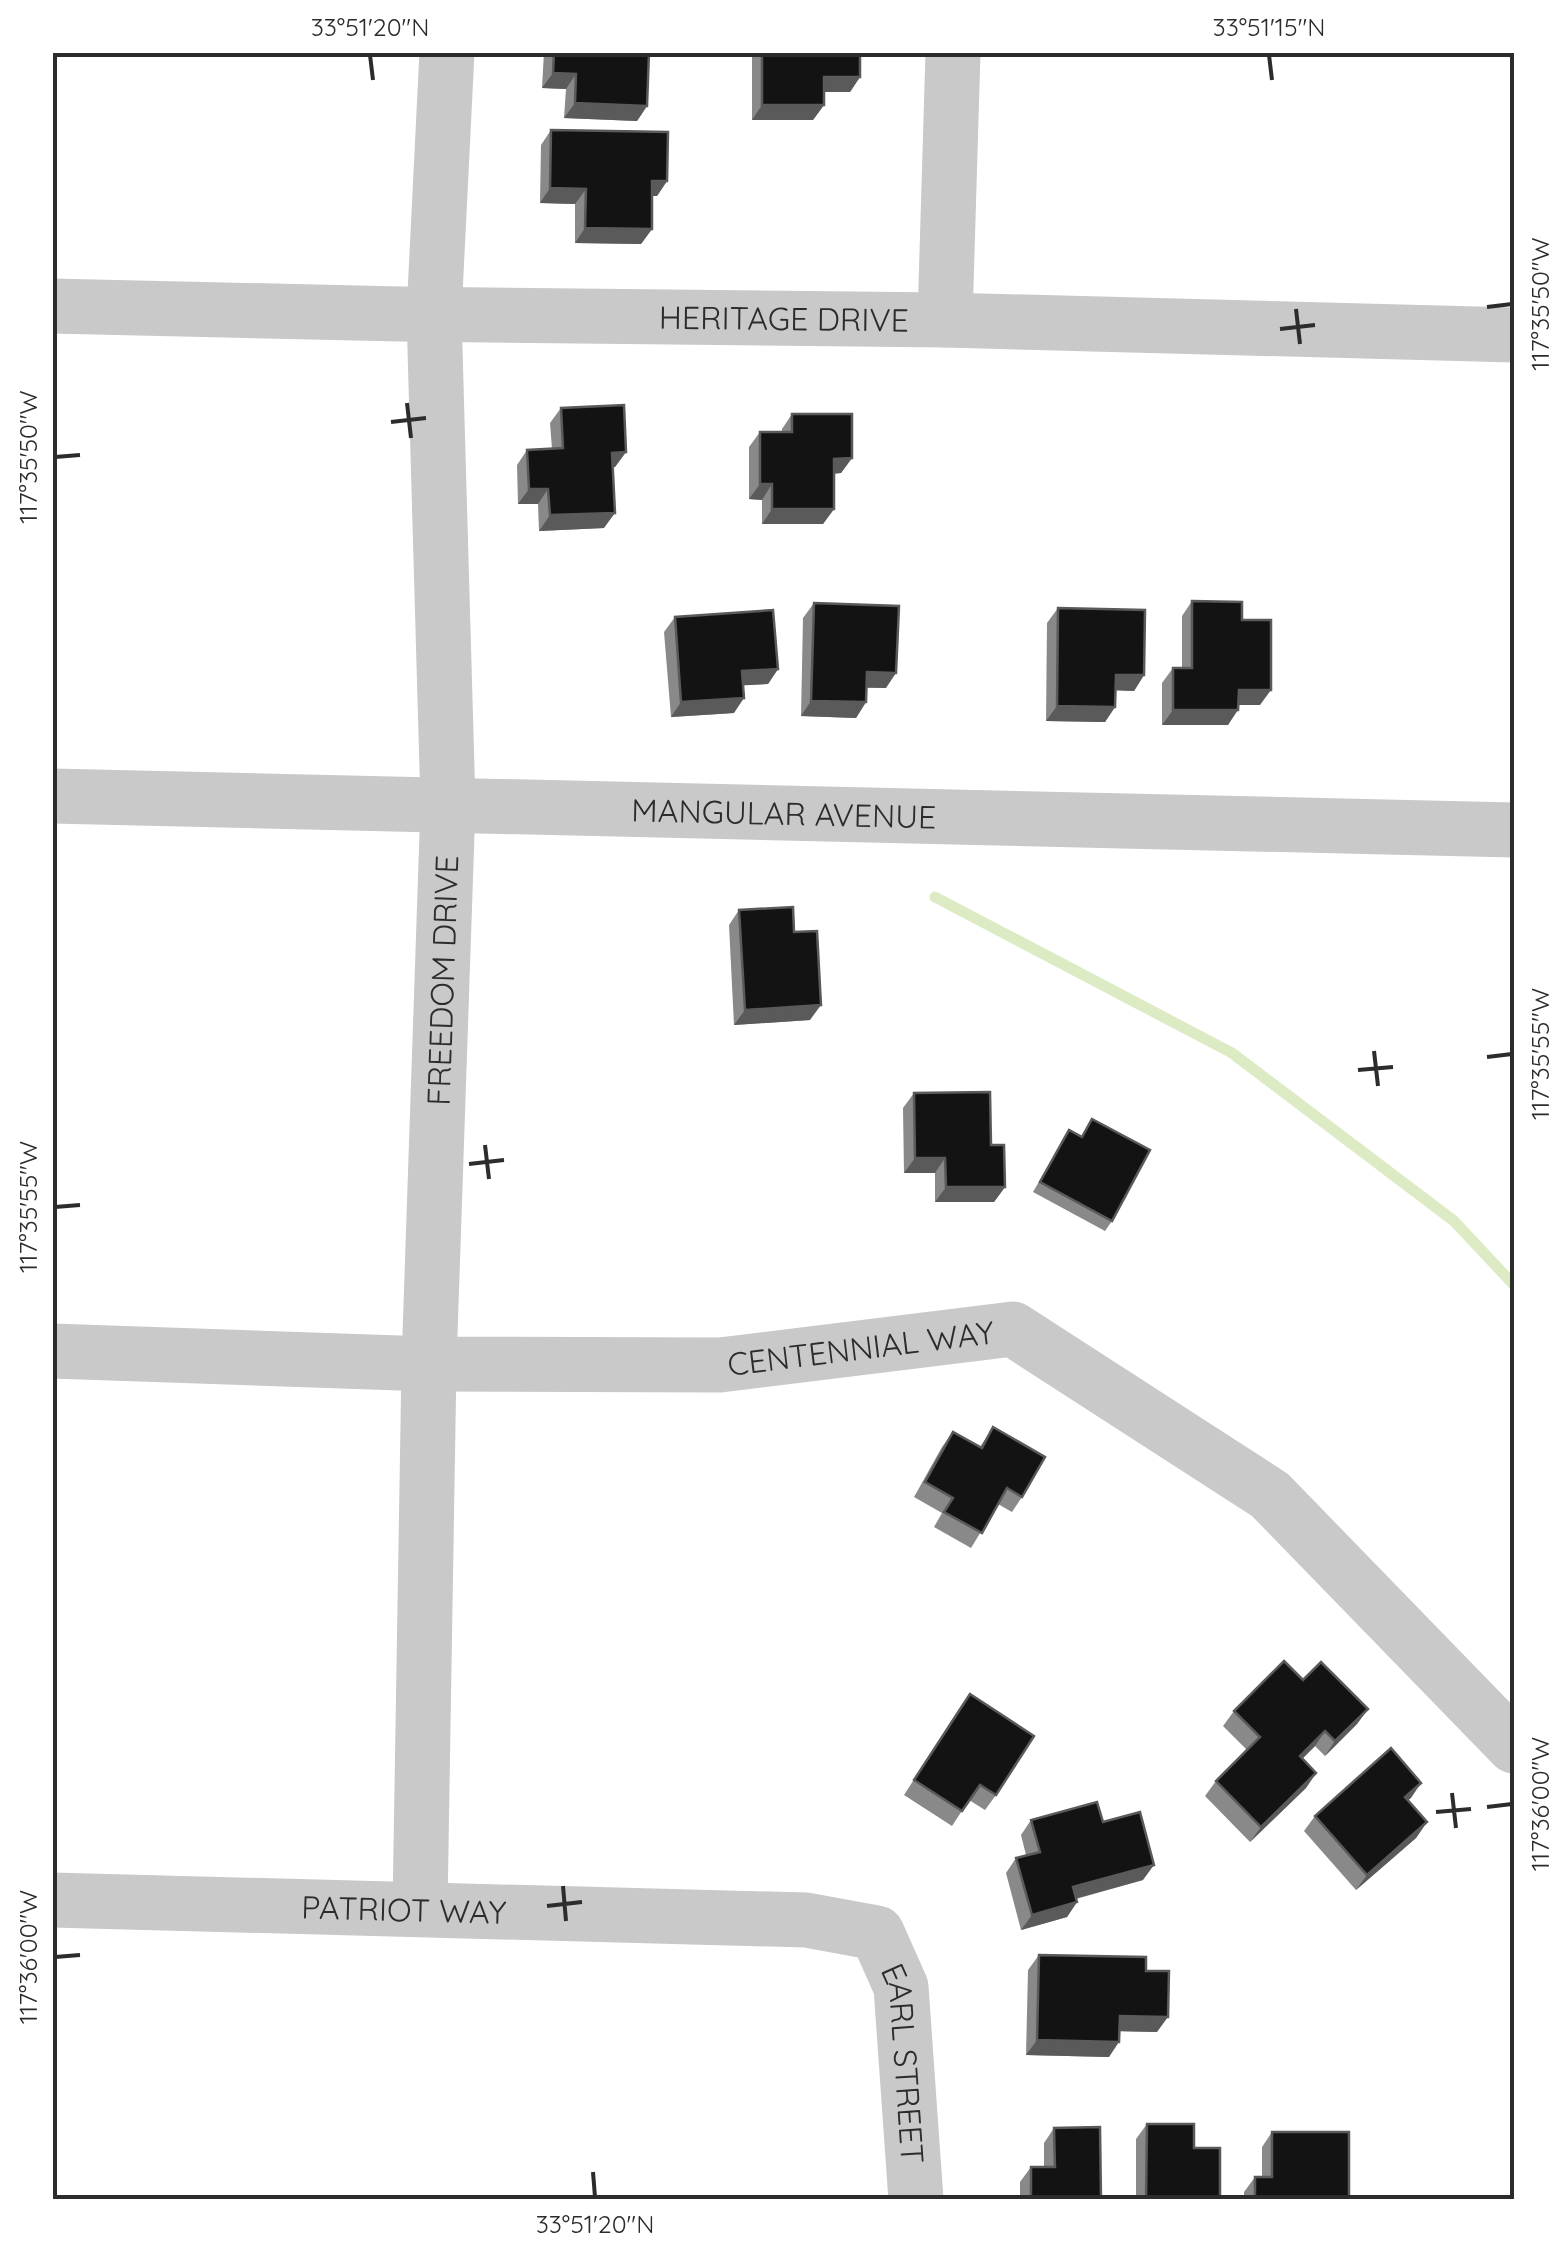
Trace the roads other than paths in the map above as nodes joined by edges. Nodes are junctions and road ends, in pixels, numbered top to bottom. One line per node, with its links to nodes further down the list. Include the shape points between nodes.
1 (447, 52): 4 (street, FREEDOM DRIVE)
2 (952, 52): 5 (street)
3 (52, 306): 4 (street, HERITAGE DRIVE)
4 (434, 314): 5 (street, HERITAGE DRIVE); 8 (street, FREEDOM DRIVE)
5 (945, 320): 6 (street, HERITAGE DRIVE)
6 (1514, 335)
7 (52, 796): 8 (street, MANGULAR AVENUE)
8 (448, 804): 9 (street, MANGULAR AVENUE); 11 (street, FREEDOM DRIVE)
9 (1514, 830)
10 (52, 1352): 11 (street, CENTENNIAL WAY)
11 (429, 1364): 12 (street, CENTENNIAL WAY, via 720,1365 1013,1329 1270,1496); 14 (street, FREEDOM DRIVE)
12 (1514, 1746)
13 (52, 1900): 14 (street, PATRIOT WAY)
14 (420, 1908): 15 (street, PATRIOT WAY, via 806,1920)
15 (878, 1932): 16 (street, EARL STREET, via 901,1987)
16 (916, 2200)

